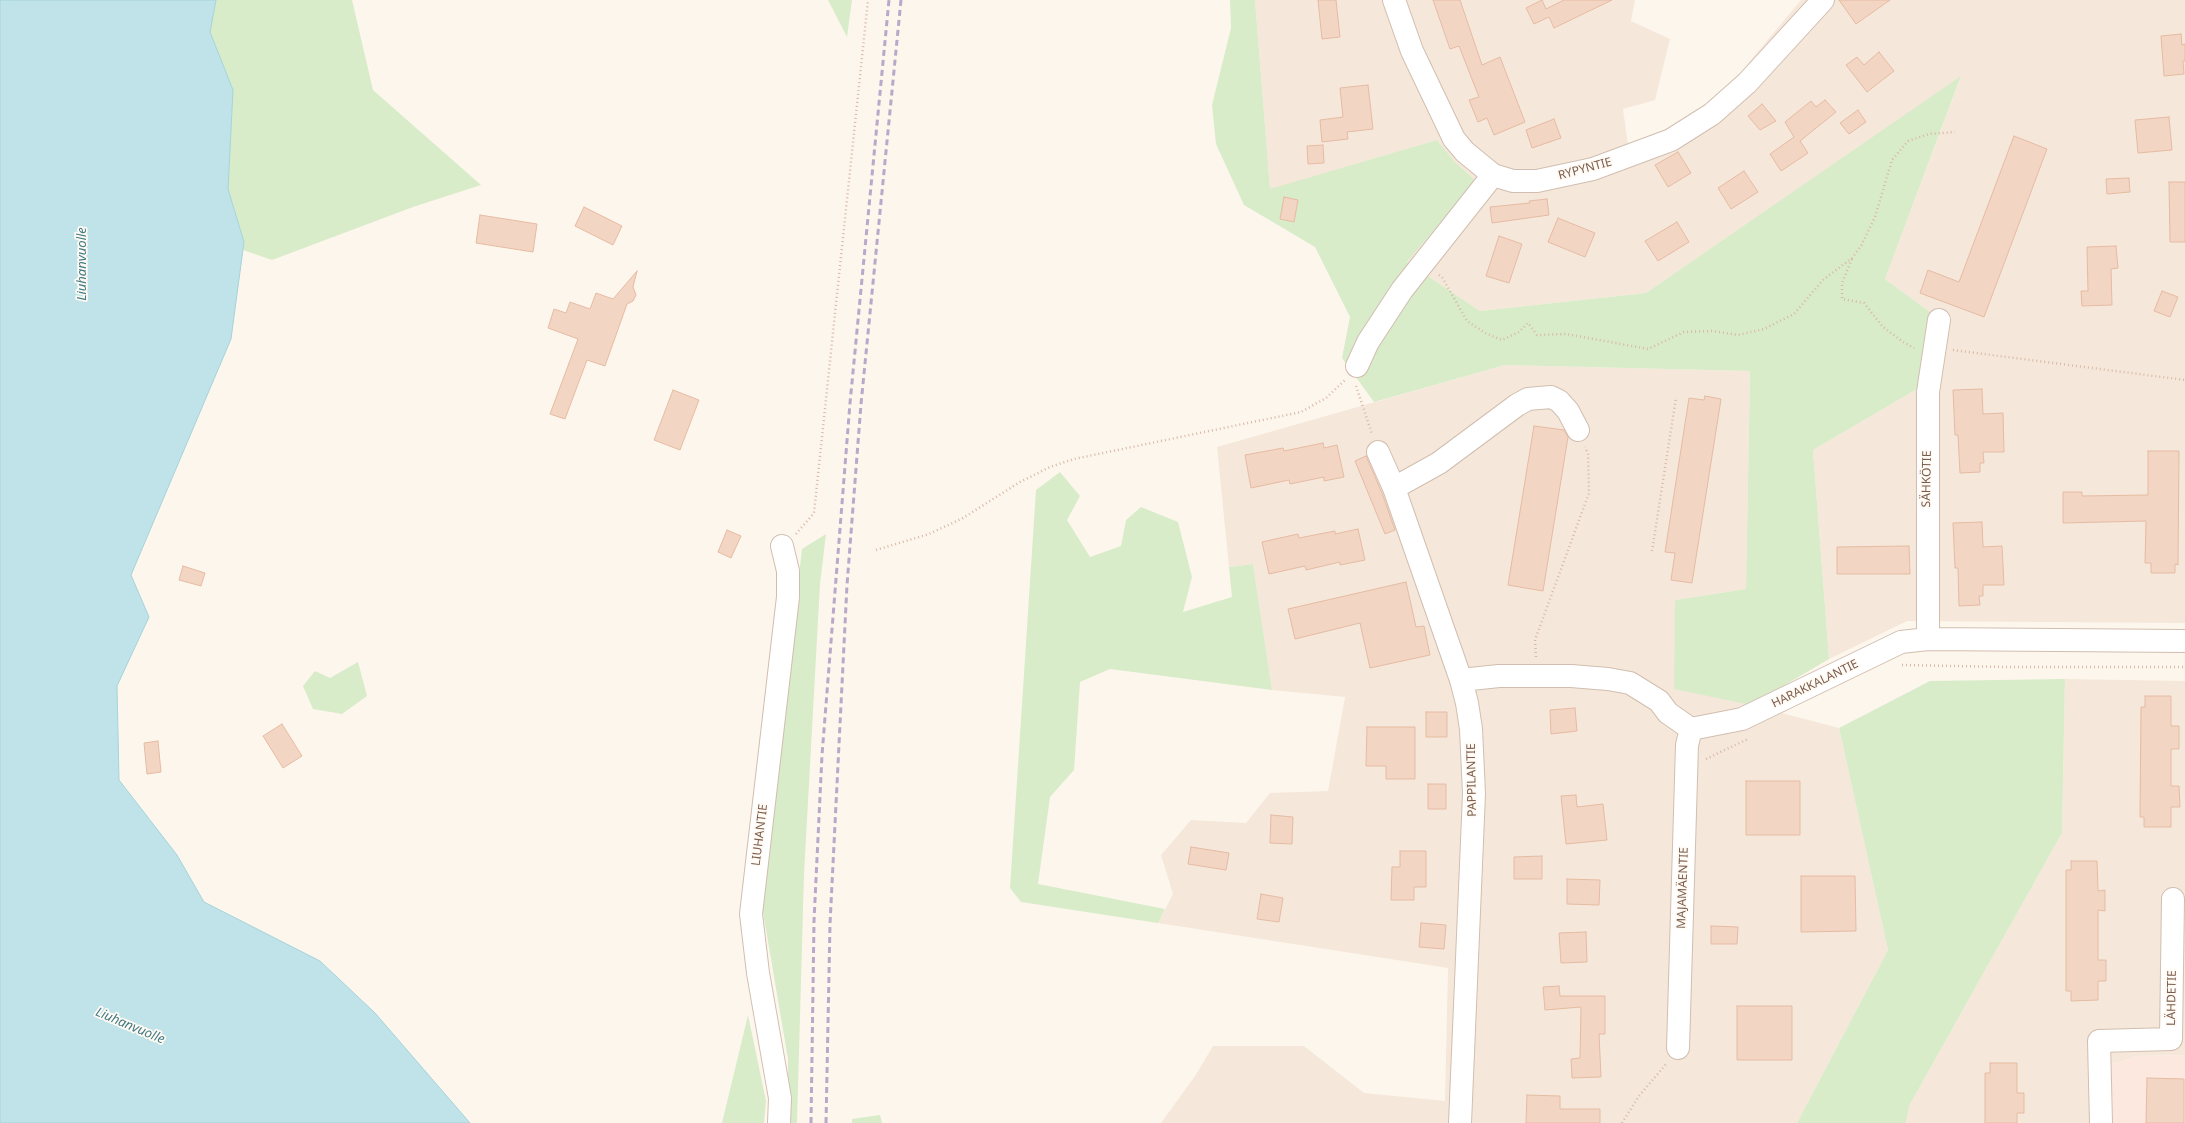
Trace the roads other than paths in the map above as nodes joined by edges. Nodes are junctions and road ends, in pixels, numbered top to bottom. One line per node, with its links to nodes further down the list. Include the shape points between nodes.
1 (1394, 0): 3 (street, RYPYNTIE, via 1412,51 1446,125 1465,152)
2 (1823, 0): 3 (street, RYPYNTIE, via 1747,83 1712,114 1671,140 1593,169 1537,181 1513,181)
3 (1493, 175): 5 (street, via 1402,290 1368,342)
4 (1939, 320): 10 (street, SÄHKÖTIE, via 1928,392)
5 (1357, 366)
6 (1578, 430): 8 (street, via 1568,411 1559,401 1551,397 1528,399 1439,463)
7 (1378, 452): 8 (street, PAPPILANTIE)
8 (1394, 488): 12 (street, PAPPILANTIE)
9 (782, 546): 16 (street, LIUHANTIE, via 788,571 788,597 751,914 758,973 780,1098)
10 (1928, 639): 11 (street, HARAKKALANTIE); 13 (street, HARAKKALANTIE, via 1901,642 1742,719)
11 (2185, 640)
12 (1461, 680): 13 (street, via 1537,676 1608,679 1630,683 1659,701 1668,713); 17 (street, PAPPILANTIE, via 1471,729 1474,794)
13 (1691, 730): 15 (street, MAJAMÄENTIE, via 1686,744)
14 (2173, 899): 18 (street, LÄHDETIE, via 2171,1039 2099,1041)
15 (1678, 1048)
16 (779, 1123)
17 (1460, 1123)
18 (2101, 1123)

